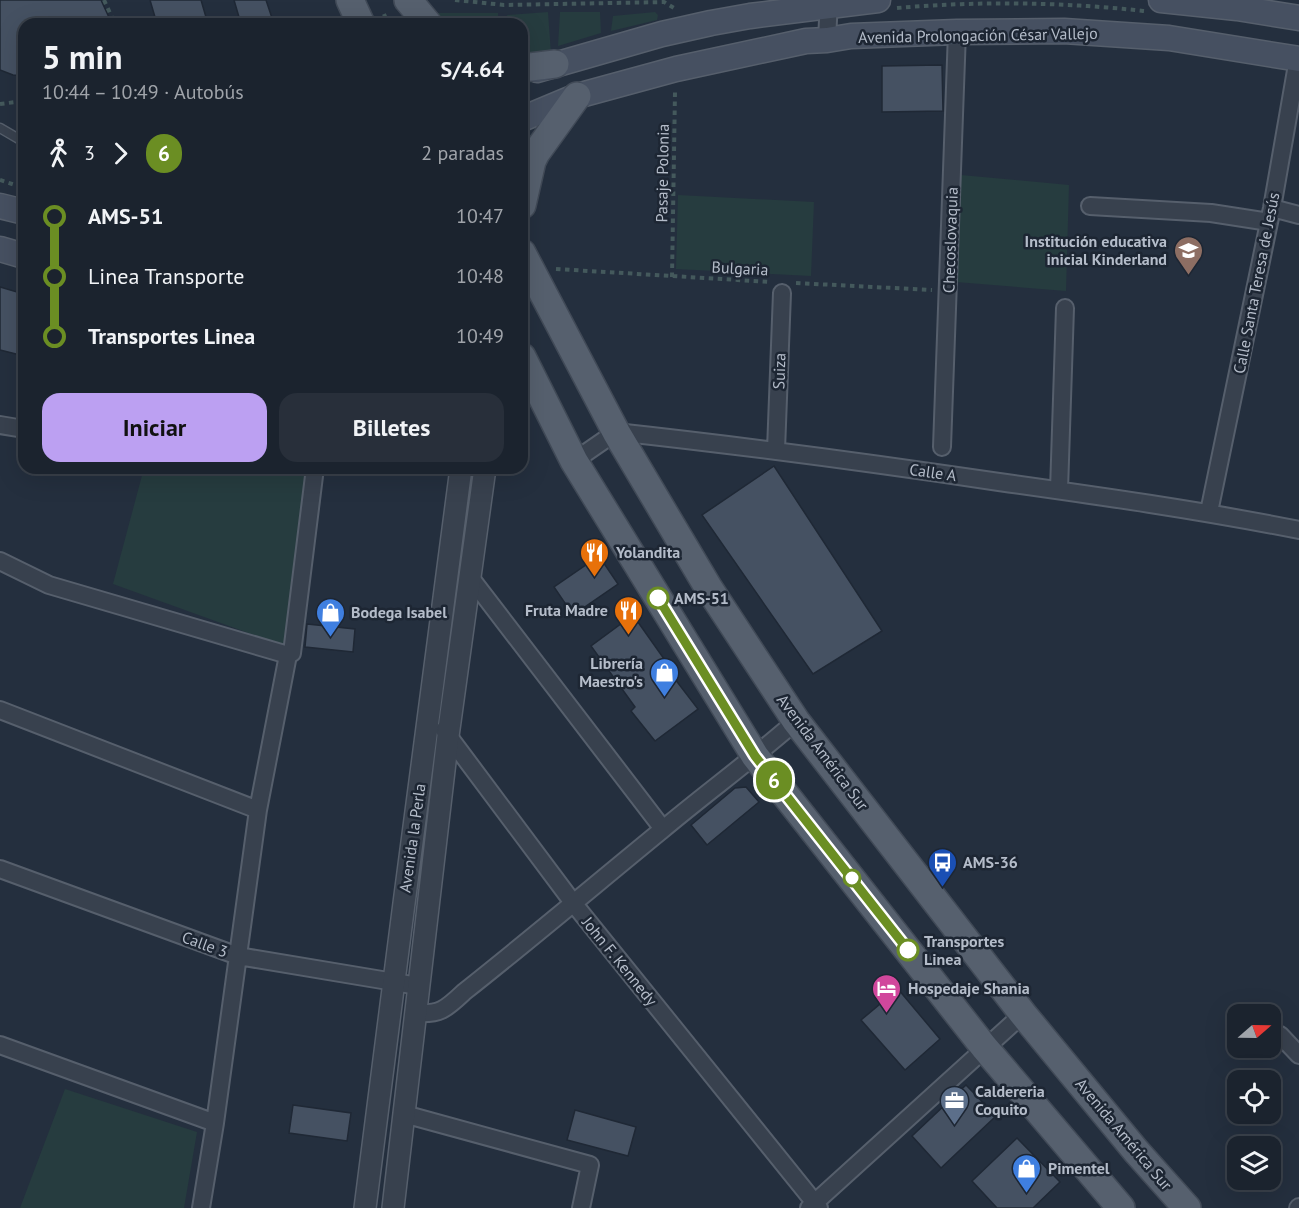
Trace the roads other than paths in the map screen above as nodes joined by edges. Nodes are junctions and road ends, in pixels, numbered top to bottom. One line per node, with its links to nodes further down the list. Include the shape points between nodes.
1 (345, 0): 8 (main road)
2 (350, 0): 9 (main road)
3 (400, 0): 10 (main road)
4 (408, 0): 11 (main road)
5 (878, 0): 7 (main road)
6 (1161, 0): 12 (main road)
7 (829, 3): 14 (street); 16 (main road, via 711,23)
8 (348, 18)
9 (358, 18)
10 (408, 18)
11 (423, 18)
12 (1299, 18)
13 (957, 32): 14 (main road, Avenida Prolongación César Vallejo); 15 (main road, Avenida Prolongación César Vallejo, via 1064,31 1169,38); 39 (street, Checoslovaquia)
14 (827, 40): 19 (main road, Avenida Prolongación César Vallejo, via 676,69)
15 (1299, 58): 28 (street, Calle Santa Teresa de Jesús)
16 (555, 64): 17 (main road); 18 (main road)
17 (528, 67)
18 (528, 73)
19 (577, 96): 20 (main road, Avenida Prolongación César Vallejo); 23 (main road, via 536,153)
20 (528, 116)
21 (0, 128): 22 (lane)
22 (18, 138)
23 (528, 179)
24 (0, 206): 26 (main road)
25 (1090, 206): 28 (street)
26 (18, 210)
27 (1299, 214): 28 (street)
28 (1270, 215): 46 (street, Calle Santa Teresa de Jesús)
29 (0, 249): 30 (main road)
30 (18, 254)
31 (528, 265): 38 (main road, Avenida América Sur)
32 (785, 286): 40 (street, Suiza)
33 (1065, 308): 45 (street)
34 (528, 380): 35 (main road)
35 (532, 396): 41 (main road)
36 (0, 425): 37 (street)
37 (18, 428)
38 (616, 432): 40 (street, Calle A); 41 (street); 53 (main road, Avenida América Sur, via 708,587)
39 (942, 447)
40 (776, 450): 45 (street, Calle A)
41 (574, 461): 55 (main road)
42 (314, 474): 50 (street, via 292,653)
43 (460, 474): 51 (street, Avenida la Perla)
44 (484, 474): 49 (street, Avenida la Perla)
45 (1059, 490): 46 (street, Calle A)
46 (1209, 512): 47 (street, Calle A)
47 (1299, 530)
48 (0, 561): 50 (street, via 49,585)
49 (470, 577): 54 (street, Avenida la Perla); 57 (street)
50 (288, 655): 56 (street)
51 (431, 705): 54 (street, John F. Kennedy); 61 (street, Avenida la Perla)
52 (0, 710): 56 (street)
53 (796, 721): 55 (street); 64 (main road, Avenida América Sur)
54 (448, 736): 59 (street, John F. Kennedy); 62 (street, Avenida la Perla)
55 (755, 756): 57 (street); 67 (main road)
56 (258, 810): 60 (street)
57 (663, 829): 59 (street)
58 (0, 869): 60 (street, Calle 3)
59 (574, 904): 63 (street, via 449,1006 433,1014); 71 (street, John F. Kennedy)
60 (238, 956): 61 (street, Calle 3); 70 (street)
61 (393, 981): 62 (street, Calle 3); 73 (street, Avenida la Perla)
62 (418, 986): 63 (street, Avenida la Perla)
63 (415, 1013): 69 (street, Avenida la Perla)
64 (1023, 1014): 67 (street); 77 (main road, Avenida América Sur)
65 (1281, 1036): 68 (street)
66 (0, 1045): 70 (street)
67 (984, 1047): 71 (street); 76 (main road)
68 (1299, 1055)
69 (404, 1114): 74 (street, Avenida la Perla); 75 (street, via 590,1165)
70 (215, 1123): 72 (street)
71 (814, 1206)
72 (201, 1208)
73 (365, 1208)
74 (393, 1208)
75 (581, 1208)
76 (1121, 1208)
77 (1187, 1208)

